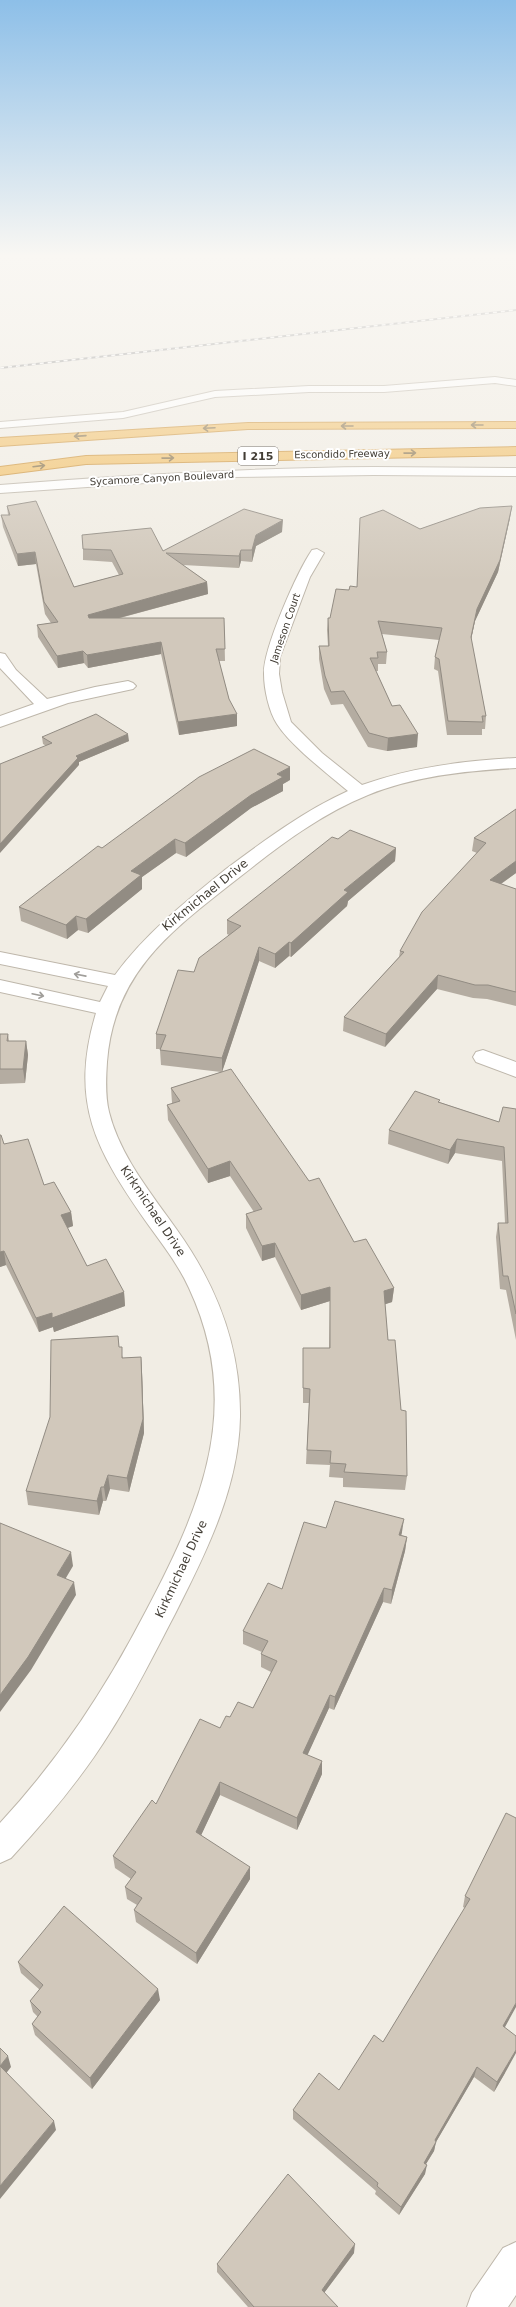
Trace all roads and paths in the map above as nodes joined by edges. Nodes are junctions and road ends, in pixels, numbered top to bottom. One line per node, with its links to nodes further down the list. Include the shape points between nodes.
1 (516, 383): 3 (street, via 495,380 384,389 309,389 214,394 123,415)
2 (346, 414): 5 (highway)
3 (0, 425)
4 (516, 425): 5 (highway, one-way to 5)
5 (248, 426): 6 (highway, one-way to 6)
6 (0, 442)
7 (516, 451): 8 (highway, Escondido Freeway / I 215, one-way to 7, via 86,460)
8 (0, 471)
9 (516, 472): 10 (street, Sycamore Canyon Boulevard, via 249,473 106,480)
10 (0, 489)
11 (317, 553): 17 (street, Jameson Court, via 303,577 273,657 271,674 274,692 284,723 316,756)
12 (0, 657): 14 (street, via 11,674)
13 (128, 686): 14 (street, via 78,694)
14 (43, 704): 15 (street)
15 (0, 722)
16 (516, 764): 17 (street, Kirkmichael Drive, via 443,771 404,778)
17 (360, 792): 19 (street, Kirkmichael Drive, via 316,814 268,845 172,920 131,962)
18 (0, 958): 19 (street, one-way to 18)
19 (118, 982): 21 (street, Kirkmichael Drive)
20 (0, 986): 21 (street, one-way to 21)
21 (106, 1009): 24 (street, Kirkmichael Drive, via 96,1050 99,1117 112,1149 139,1193 182,1253 201,1287 219,1336 224,1368 227,1418 224,1453 216,1488 199,1537 123,1684 76,1758)
22 (483, 1057): 23 (street)
23 (516, 1070)
24 (0, 1847)
25 (516, 2261): 26 (street)
26 (486, 2307)

